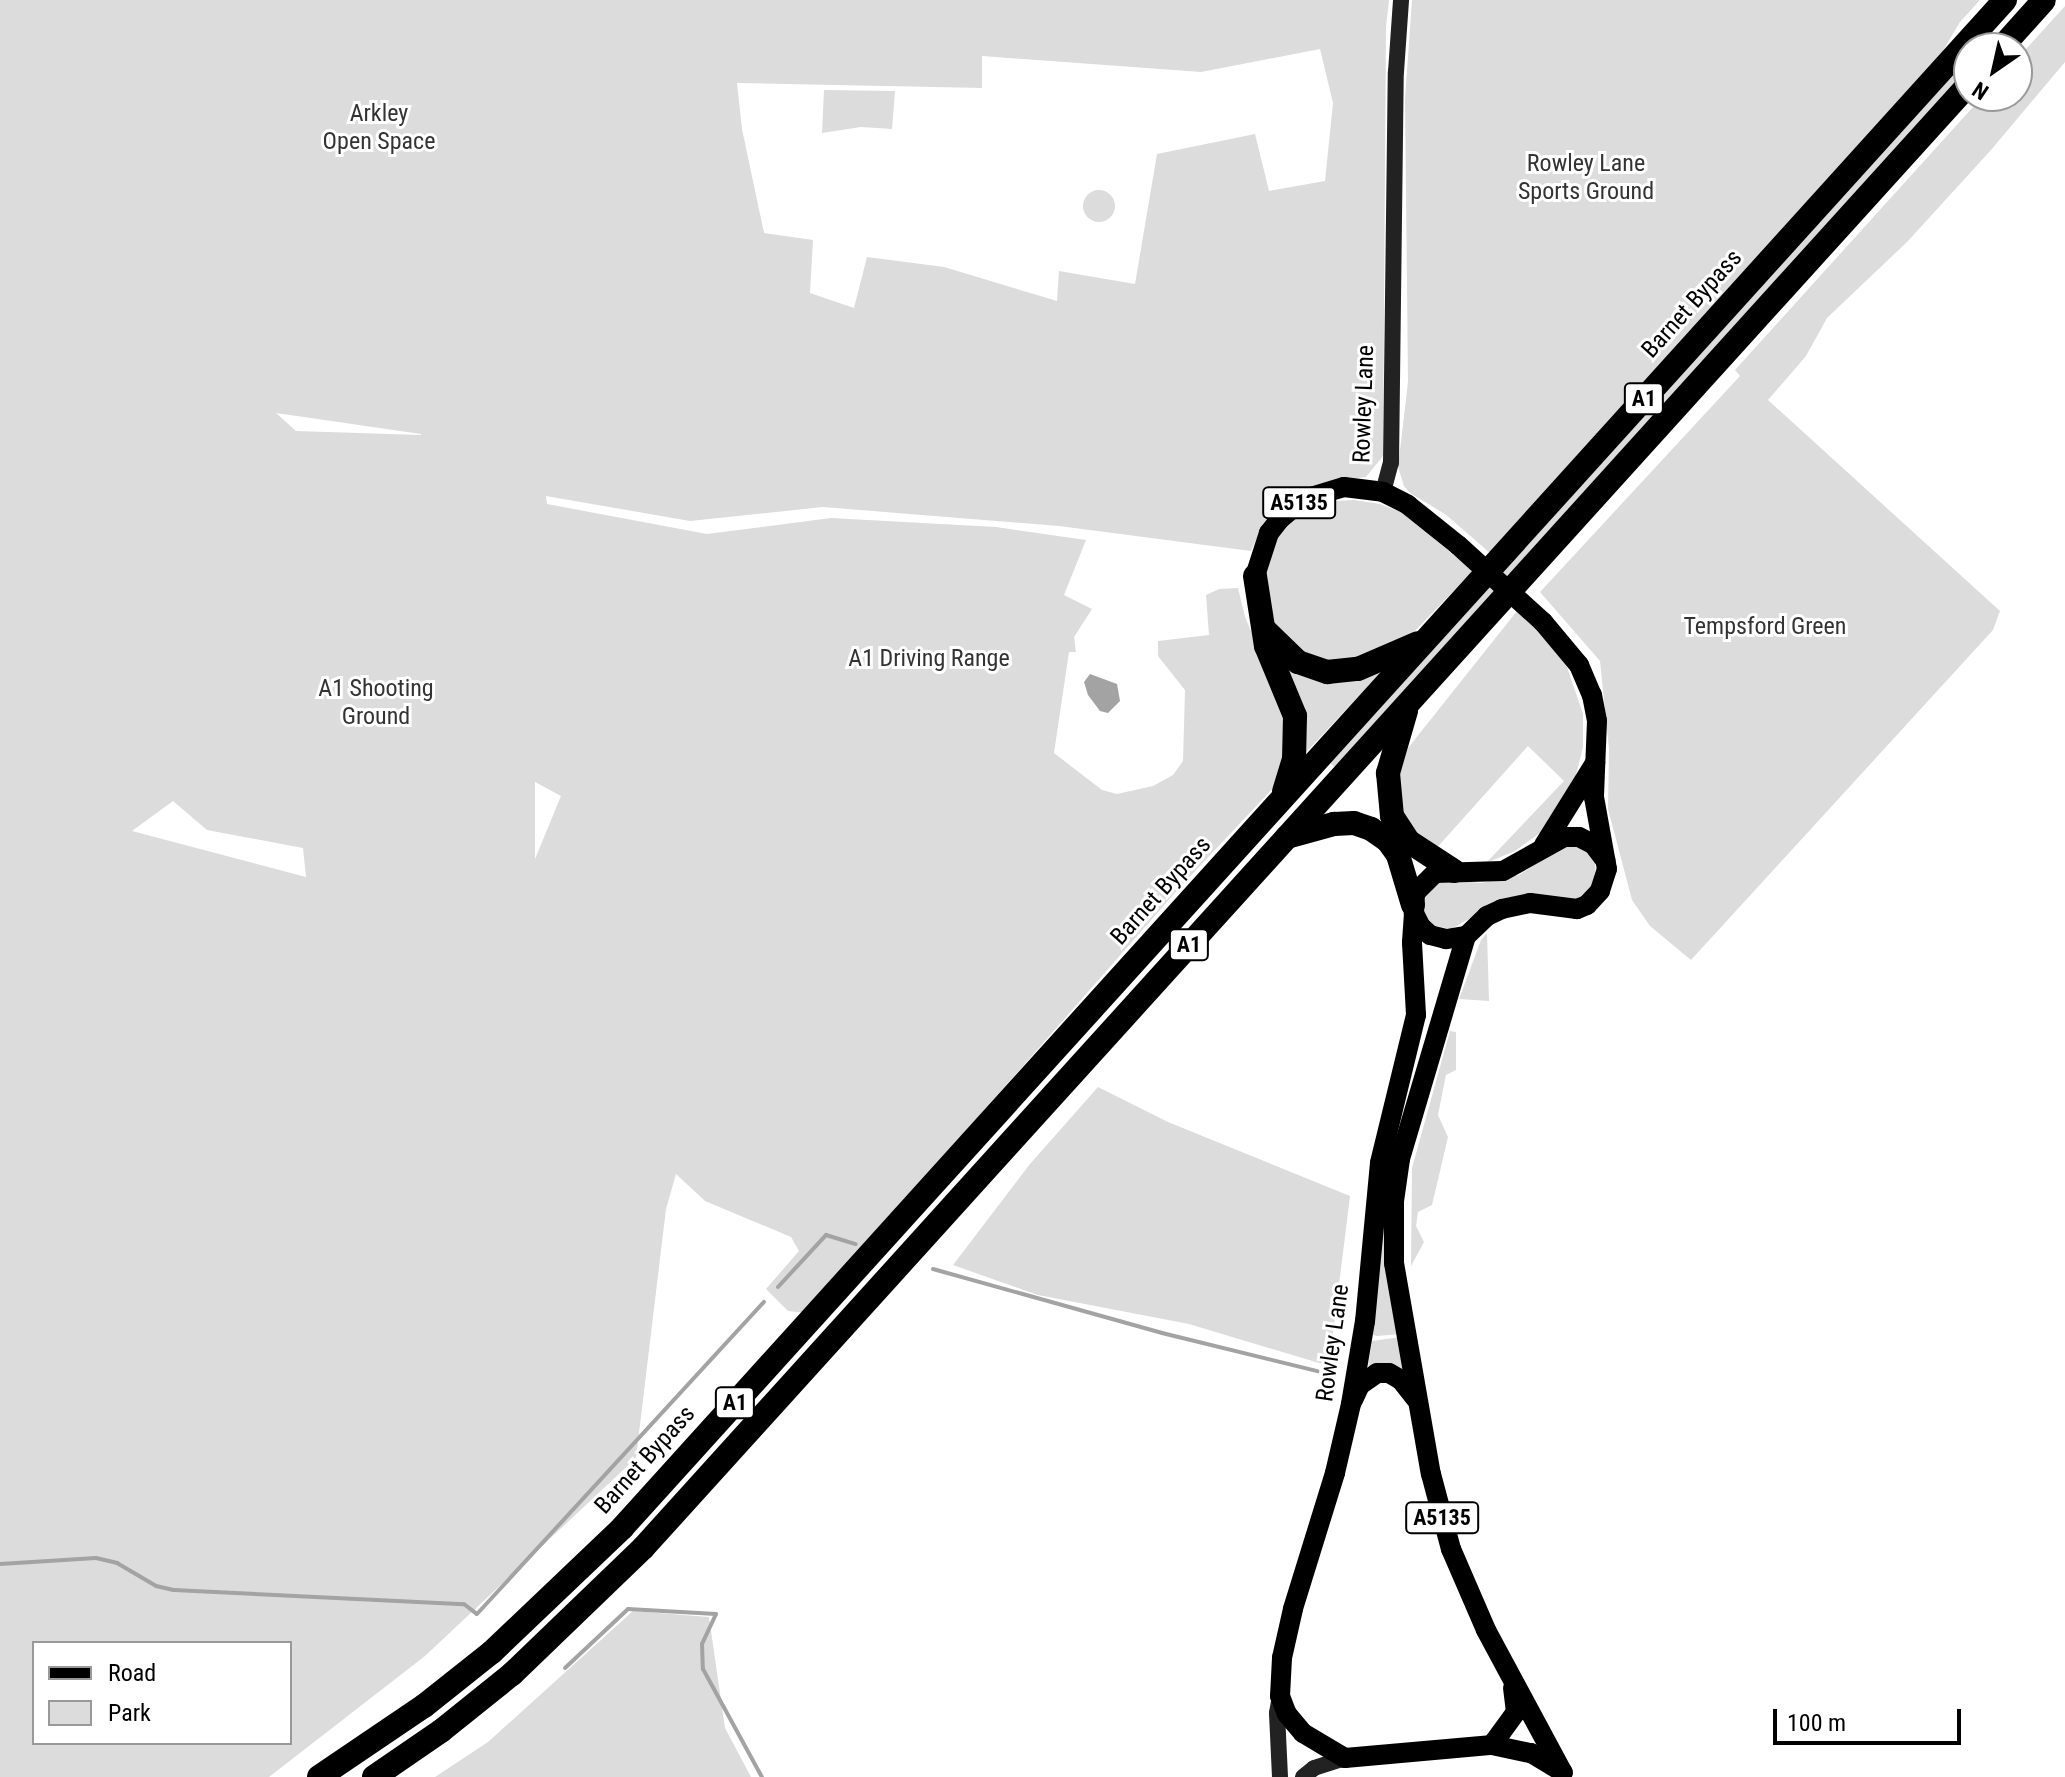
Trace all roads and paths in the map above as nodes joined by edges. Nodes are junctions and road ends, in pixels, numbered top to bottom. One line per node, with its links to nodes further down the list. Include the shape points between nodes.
1 (1401, 0): 6 (street, Rowley Lane, via 1391,463)
2 (2005, 0): 9 (highway, Barnet Bypass / A1)
3 (2044, 0): 4 (highway)
4 (2015, 32)
5 (1953, 102): 10 (highway, A1)
6 (1383, 492): 7 (main road, A5135, via 1344,487 1304,499 1269,533); 11 (main road, Rowley Lane / A5135, via 1458,545 1543,622 1579,665 1597,721)
7 (1255, 576): 8 (highway)
8 (1265, 630): 9 (highway, via 1298,662 1327,672 1358,669); 12 (highway, via 1266,646 1295,716 1294,759)
9 (1429, 638): 12 (highway, Barnet Bypass / A1)
10 (1407, 705): 13 (highway, A1); 16 (highway, via 1388,773 1392,816 1408,841)
11 (1595, 763): 14 (main road, Rowley Lane / A5135); 15 (main road, Rowley Lane / A5135, via 1594,797)
12 (1283, 798): 26 (highway, Barnet Bypass / A1, via 612,1539 492,1652)
13 (1287, 837): 17 (highway, via 1334,824 1371,829 1398,855); 27 (highway, A1, via 632,1559 512,1674)
14 (1541, 849): 15 (main road, via 1564,837 1579,837 1593,844); 16 (main road, via 1503,871)
15 (1606, 861): 18 (main road, via 1604,882 1587,905 1568,910 1516,905 1487,916)
16 (1454, 871): 17 (main road, via 1427,878 1415,893)
17 (1414, 909): 18 (main road, via 1430,935); 20 (main road, Rowley Lane, via 1416,1015 1380,1163)
18 (1466, 936): 19 (main road, A5135, via 1400,1159 1394,1201 1394,1263)
19 (1418, 1402): 20 (main road, via 1401,1380 1377,1373 1360,1385); 21 (main road, A5135, via 1451,1549)
20 (1351, 1404): 22 (main road, Rowley Lane, via 1293,1609)
21 (1509, 1672): 23 (main road, A5135, via 1516,1712); 25 (main road, A5135)
22 (1280, 1696): 24 (main road, via 1303,1733); 28 (street, Rowley Lane)
23 (1492, 1745): 24 (main road, A5135); 25 (main road, A5135, via 1531,1753)
24 (1345, 1758): 29 (street)
25 (1565, 1775)
26 (319, 1777)
27 (374, 1777)
28 (1280, 1777)
29 (1303, 1777)

